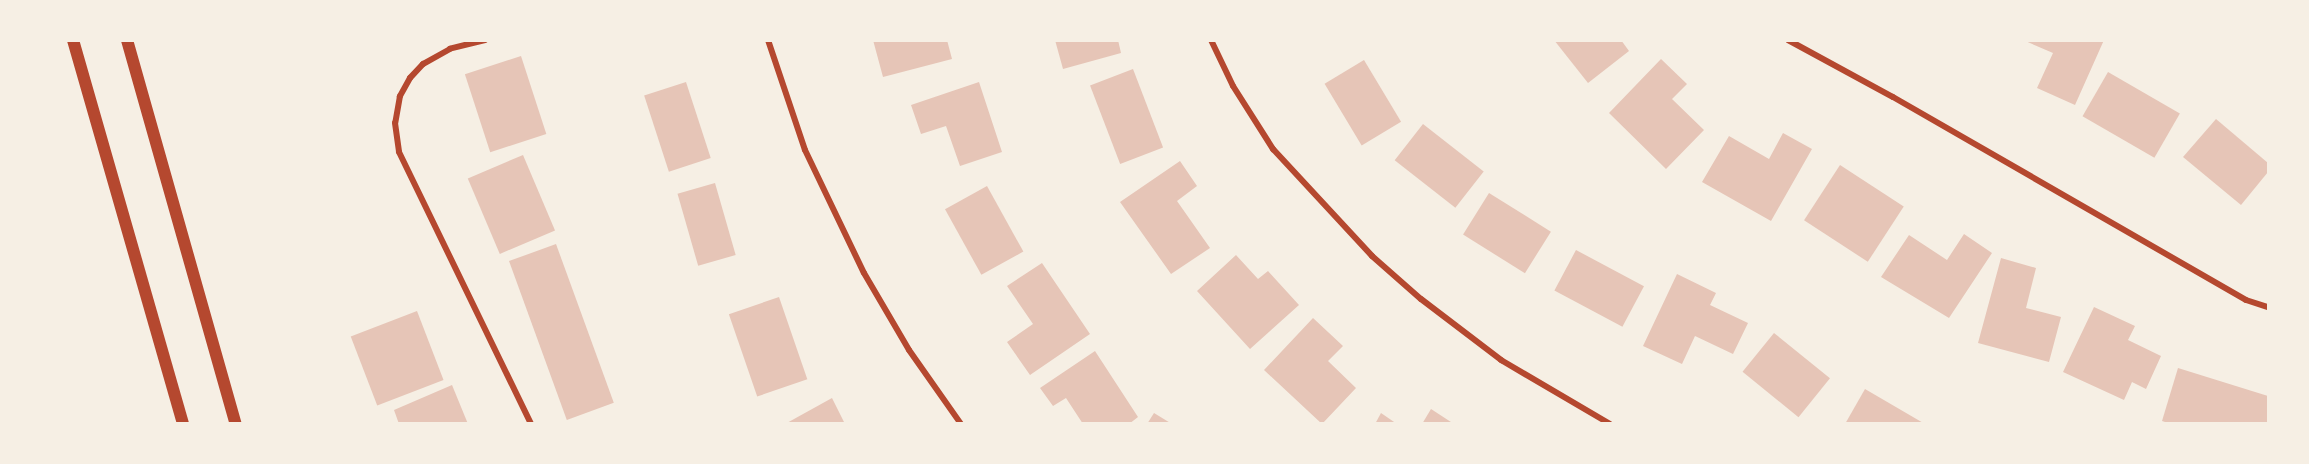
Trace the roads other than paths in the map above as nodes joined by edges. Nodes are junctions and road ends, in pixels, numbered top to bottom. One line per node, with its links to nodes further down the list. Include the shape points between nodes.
1 (73, 40): 8 (main road)
2 (127, 40): 9 (main road)
3 (485, 40): 10 (street, via 450,50 423,64 400,96 395,123 399,152)
4 (768, 40): 11 (street, via 806,150 864,273 909,350)
5 (1211, 40): 12 (street, via 1233,86 1273,149 1372,256 1501,360)
6 (1788, 40): 7 (street, via 2246,300)
7 (2268, 307)
8 (183, 423)
9 (236, 423)
10 (531, 423)
11 (960, 423)
12 (1611, 423)

